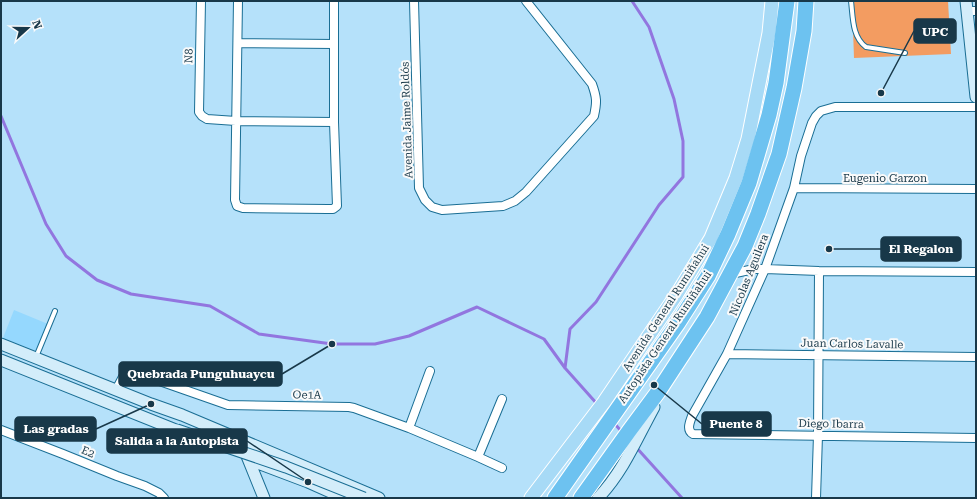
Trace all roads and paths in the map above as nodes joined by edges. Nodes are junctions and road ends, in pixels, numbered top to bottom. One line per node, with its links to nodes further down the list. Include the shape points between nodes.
1 (201, 1): 16 (street, N8, via 199,112 207,119)
2 (238, 1): 11 (street)
3 (334, 1): 12 (street)
4 (414, 1): 5 (street, Avenida Jaime Roldós, via 420,188 425,200 432,207 442,210 503,206 515,201 594,116 596,96 592,84)
5 (526, 1)
6 (772, 1): 35 (main road, Avenida General Rumiñahui, via 769,33 748,139 736,178 711,238 677,294)
7 (787, 1): 53 (highway, Autopista General Rumiñahui, via 769,115 748,183 728,234 708,276 678,323)
8 (806, 1): 23 (highway, Autopista General Rumiñahui, via 804,31 779,154 745,246)
9 (851, 1): 13 (lane, via 855,31 861,44)
10 (972, 8): 14 (main road)
11 (238, 43): 12 (street); 16 (street)
12 (334, 44): 17 (street)
13 (904, 53)
14 (976, 97)
15 (976, 107): 18 (street, Nicolas Aguilera, via 835,107 821,111 812,123)
16 (236, 121): 17 (street); 17 (street, via 237,206 328,209 337,206)
17 (334, 122)
18 (794, 188): 19 (street, Eugenio Garzon); 20 (street, Nicolas Aguilera)
19 (976, 189)
20 (765, 269): 21 (street); 23 (street); 27 (street, Nicolas Aguilera)
21 (819, 271): 22 (street); 28 (street)
22 (976, 272)
23 (730, 274): 26 (highway, Autopista General Rumiñahui, via 708,317)
24 (55, 311): 30 (lane)
25 (1, 344): 30 (main road)
26 (685, 351): 54 (highway, Autopista General Rumiñahui); 55 (main road, via 625,462)
27 (727, 354): 28 (street, Juan Carlos Lavalle); 37 (street, Nicolas Aguilera, via 692,416)
28 (818, 355): 29 (street, Juan Carlos Lavalle); 40 (street)
29 (976, 356)
30 (36, 358): 33 (main road)
31 (1, 360): 39 (main road)
32 (430, 371): 36 (street)
33 (116, 390): 36 (street, Oe1A, via 128,370 228,405 349,407); 42 (main road)
34 (502, 399): 43 (street)
35 (587, 424): 51 (main road); 52 (main road, Avenida General Rumiñahui)
36 (408, 428): 43 (street, Oe1A)
37 (689, 428): 40 (street, Diego Ibarra, via 693,434)
38 (1, 430): 46 (street, E2, via 145,486)
39 (176, 430): 44 (main road); 49 (main road, bridge, via 286,467)
40 (818, 435): 41 (street, Diego Ibarra); 56 (street)
41 (976, 438)
42 (239, 439): 44 (main road); 50 (main road)
43 (478, 457): 45 (street, Oe1A)
44 (249, 459): 47 (main road); 48 (main road)
45 (502, 468)
46 (164, 498)
47 (264, 498)
48 (344, 498)
49 (364, 498)
50 (379, 498)
51 (526, 498)
52 (531, 498)
53 (554, 498)
54 (582, 498)
55 (598, 498)
56 (816, 498)

